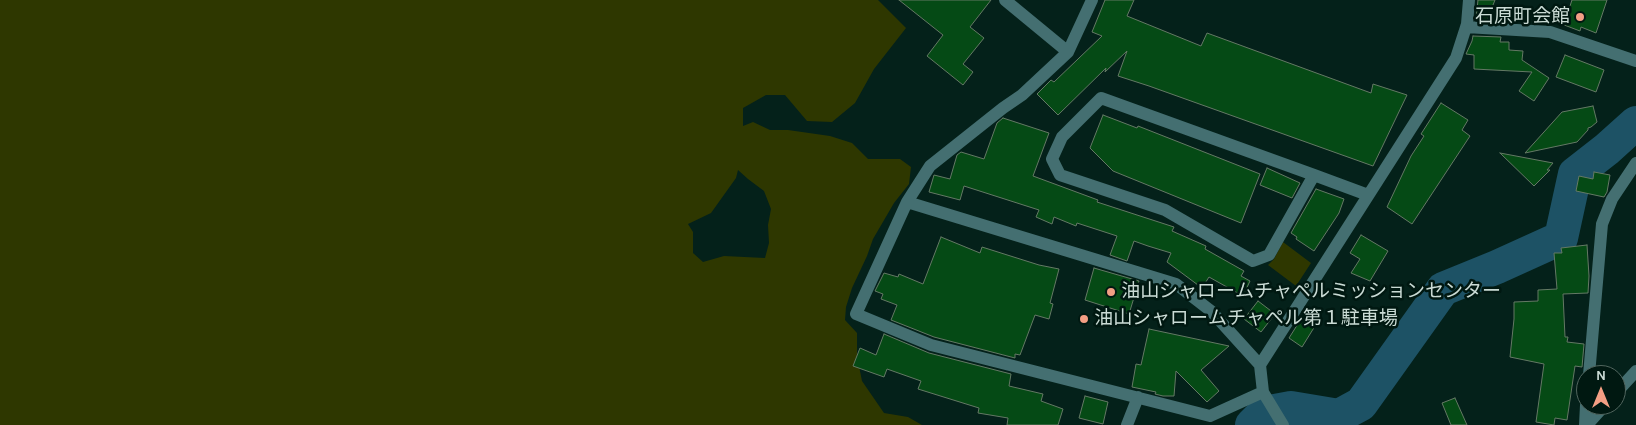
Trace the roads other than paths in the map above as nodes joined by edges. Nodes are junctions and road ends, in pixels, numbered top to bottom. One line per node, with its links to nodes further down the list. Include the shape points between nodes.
1 (1005, 0): 5 (street)
2 (1092, 0): 5 (street)
3 (1469, 0): 4 (street)
4 (1466, 27): 6 (street, via 1550,32); 9 (street, via 1456,58)
5 (1068, 52): 10 (street, via 1022,95 930,166)
6 (1636, 61)
7 (1636, 163): 12 (street, via 1612,199 1602,224)
8 (1314, 175): 8 (street, via 1101,98 1062,136 1052,159 1060,175 1165,210 1253,261 1270,254); 9 (street)
9 (1368, 195): 11 (street)
10 (906, 202): 11 (street, via 1176,284 1211,311); 16 (street, via 856,314 930,345)
11 (1260, 365): 15 (street)
12 (1590, 365)
13 (1636, 371): 14 (street)
14 (1626, 382)
15 (1263, 392): 16 (street, via 1210,416); 18 (street)
16 (1138, 397): 19 (street)
17 (1596, 415): 20 (street)
18 (1280, 422)
19 (1127, 425)
20 (1586, 425)

